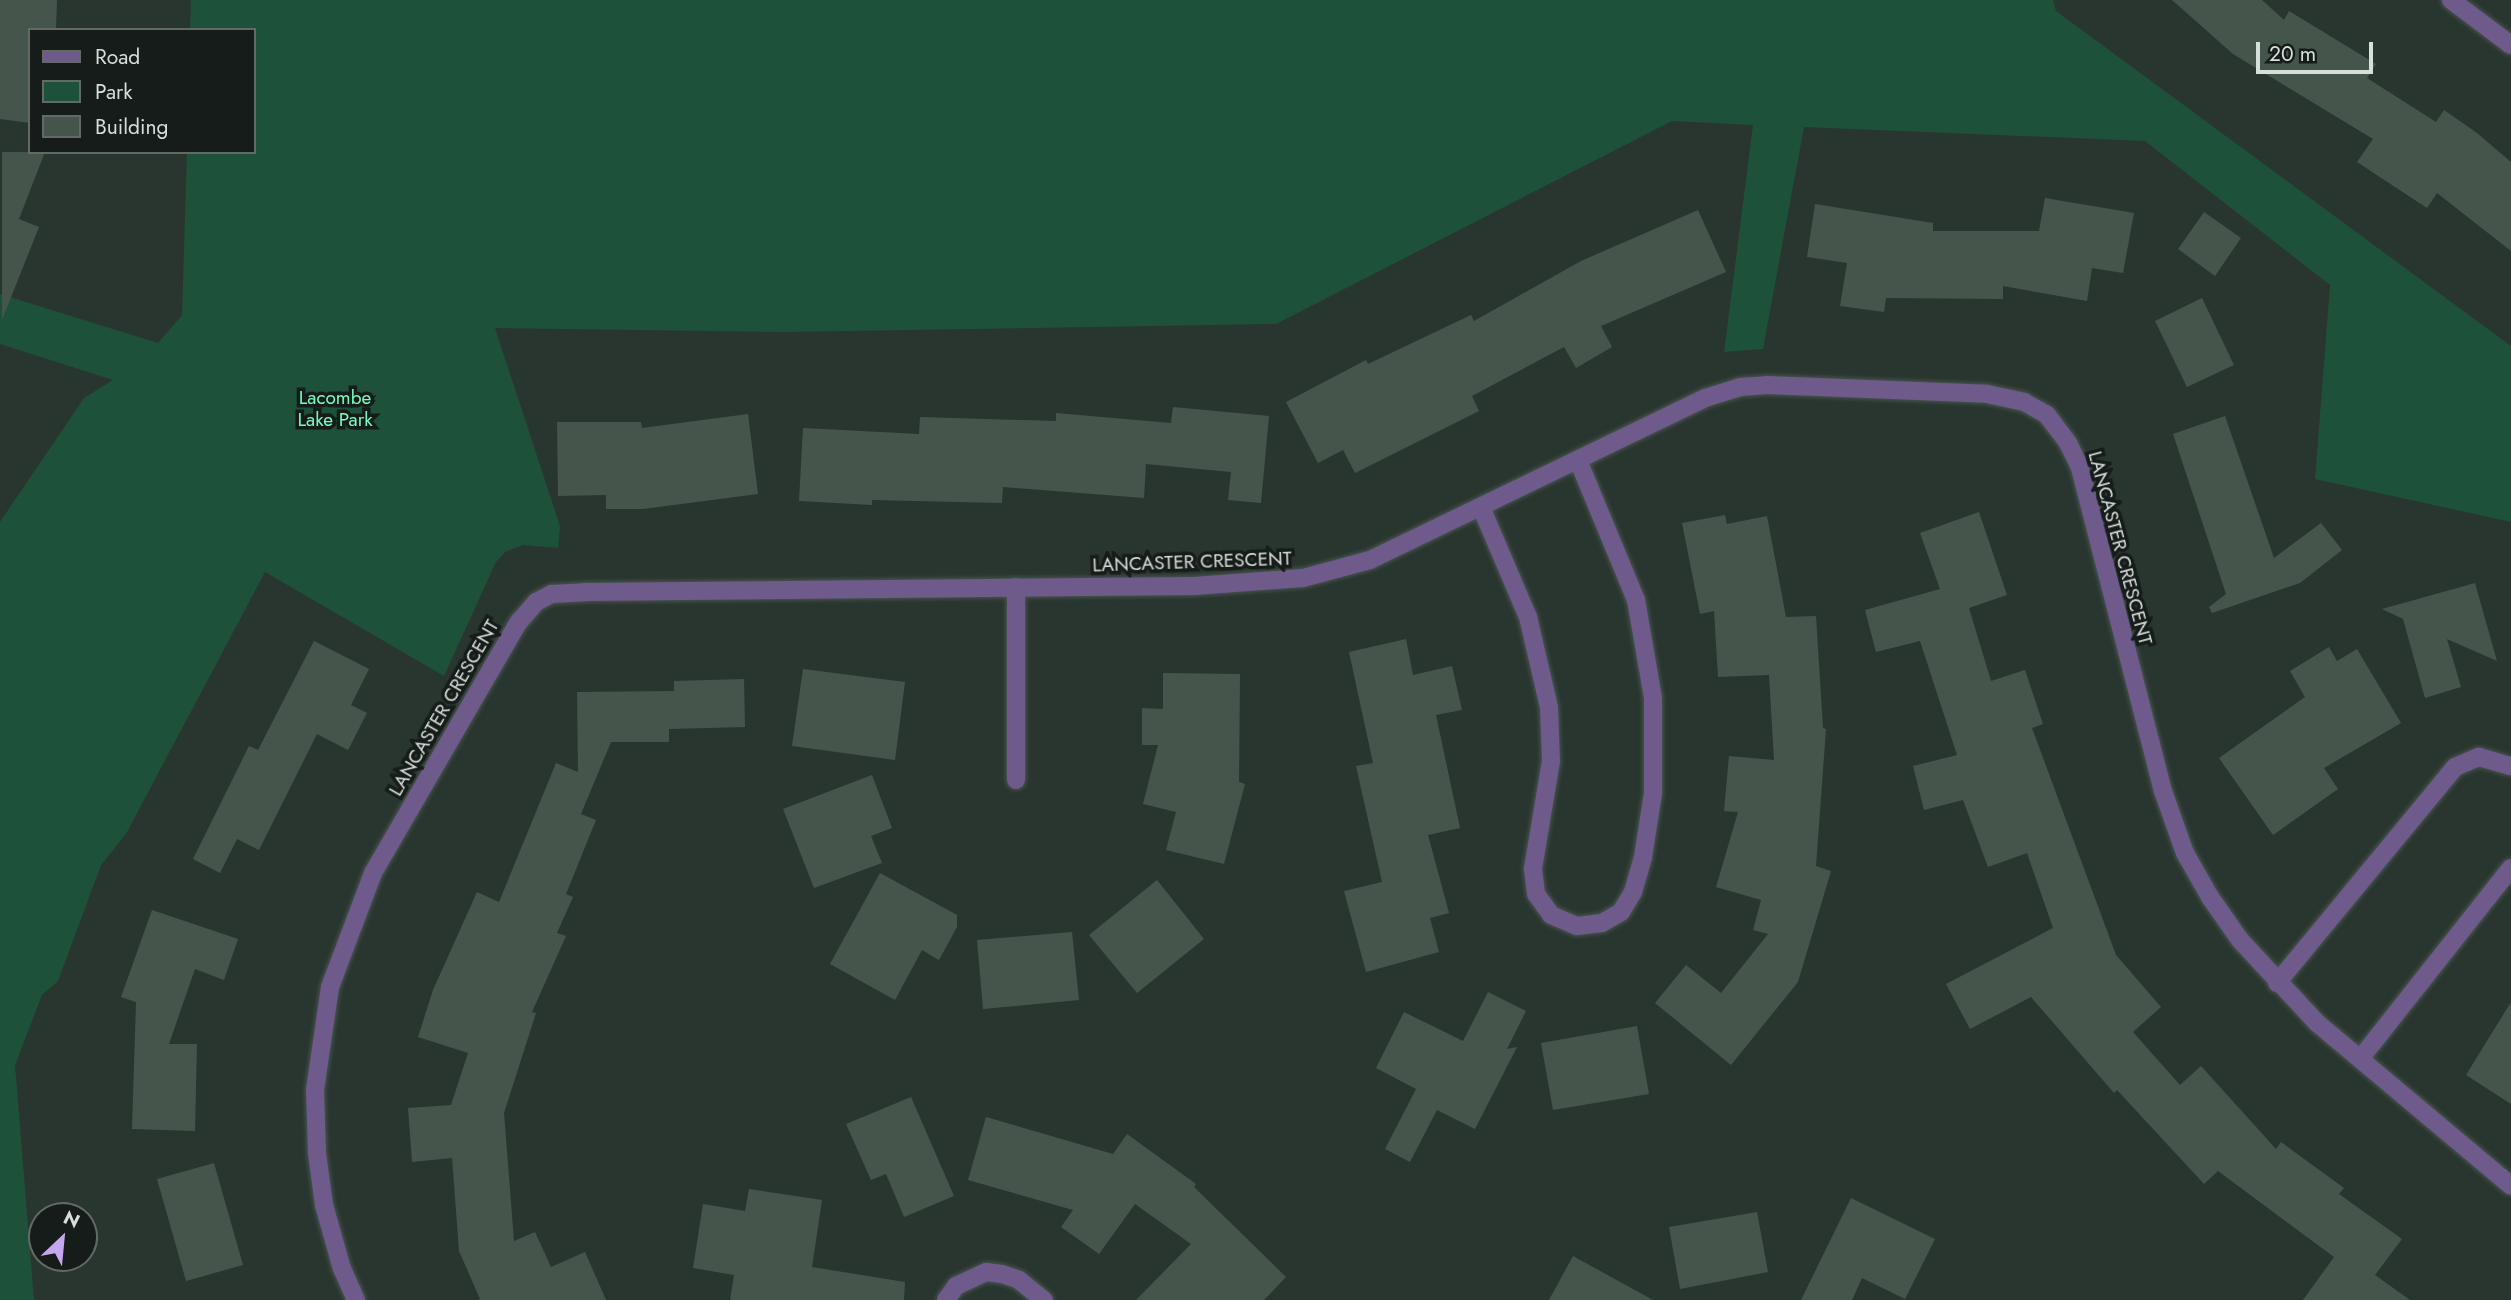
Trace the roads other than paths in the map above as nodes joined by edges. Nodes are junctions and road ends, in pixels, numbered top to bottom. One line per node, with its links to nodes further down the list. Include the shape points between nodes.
1 (2451, 0): 2 (street)
2 (2511, 45)
3 (1578, 460): 4 (street, LANCASTER CRESCENT); 4 (street, via 1636,600 1653,698 1653,793 1643,857 1621,912 1602,923 1577,926 1551,915 1536,894 1533,869 1551,761 1549,706 1528,617); 9 (street, LANCASTER CRESCENT, via 1705,398 1740,387 1987,394 2024,401 2048,415 2080,468 2162,791 2185,853 2240,940)
4 (1481, 507): 5 (street, LANCASTER CRESCENT, via 1370,560 1303,578 1263,584)
5 (1016, 587): 7 (street); 12 (street, LANCASTER CRESCENT, via 585,592 552,594 529,608 373,873 330,987 315,1090 317,1153 324,1205)
6 (2511, 766): 9 (street, via 2479,757 2455,767)
7 (1016, 780)
8 (2511, 868): 10 (street)
9 (2277, 983): 10 (street, LANCASTER CRESCENT)
10 (2360, 1059): 11 (street, LANCASTER CRESCENT)
11 (2511, 1186)
12 (356, 1300)
13 (946, 1300): 14 (street, via 956,1286 986,1272 1019,1280)
14 (1044, 1300)

